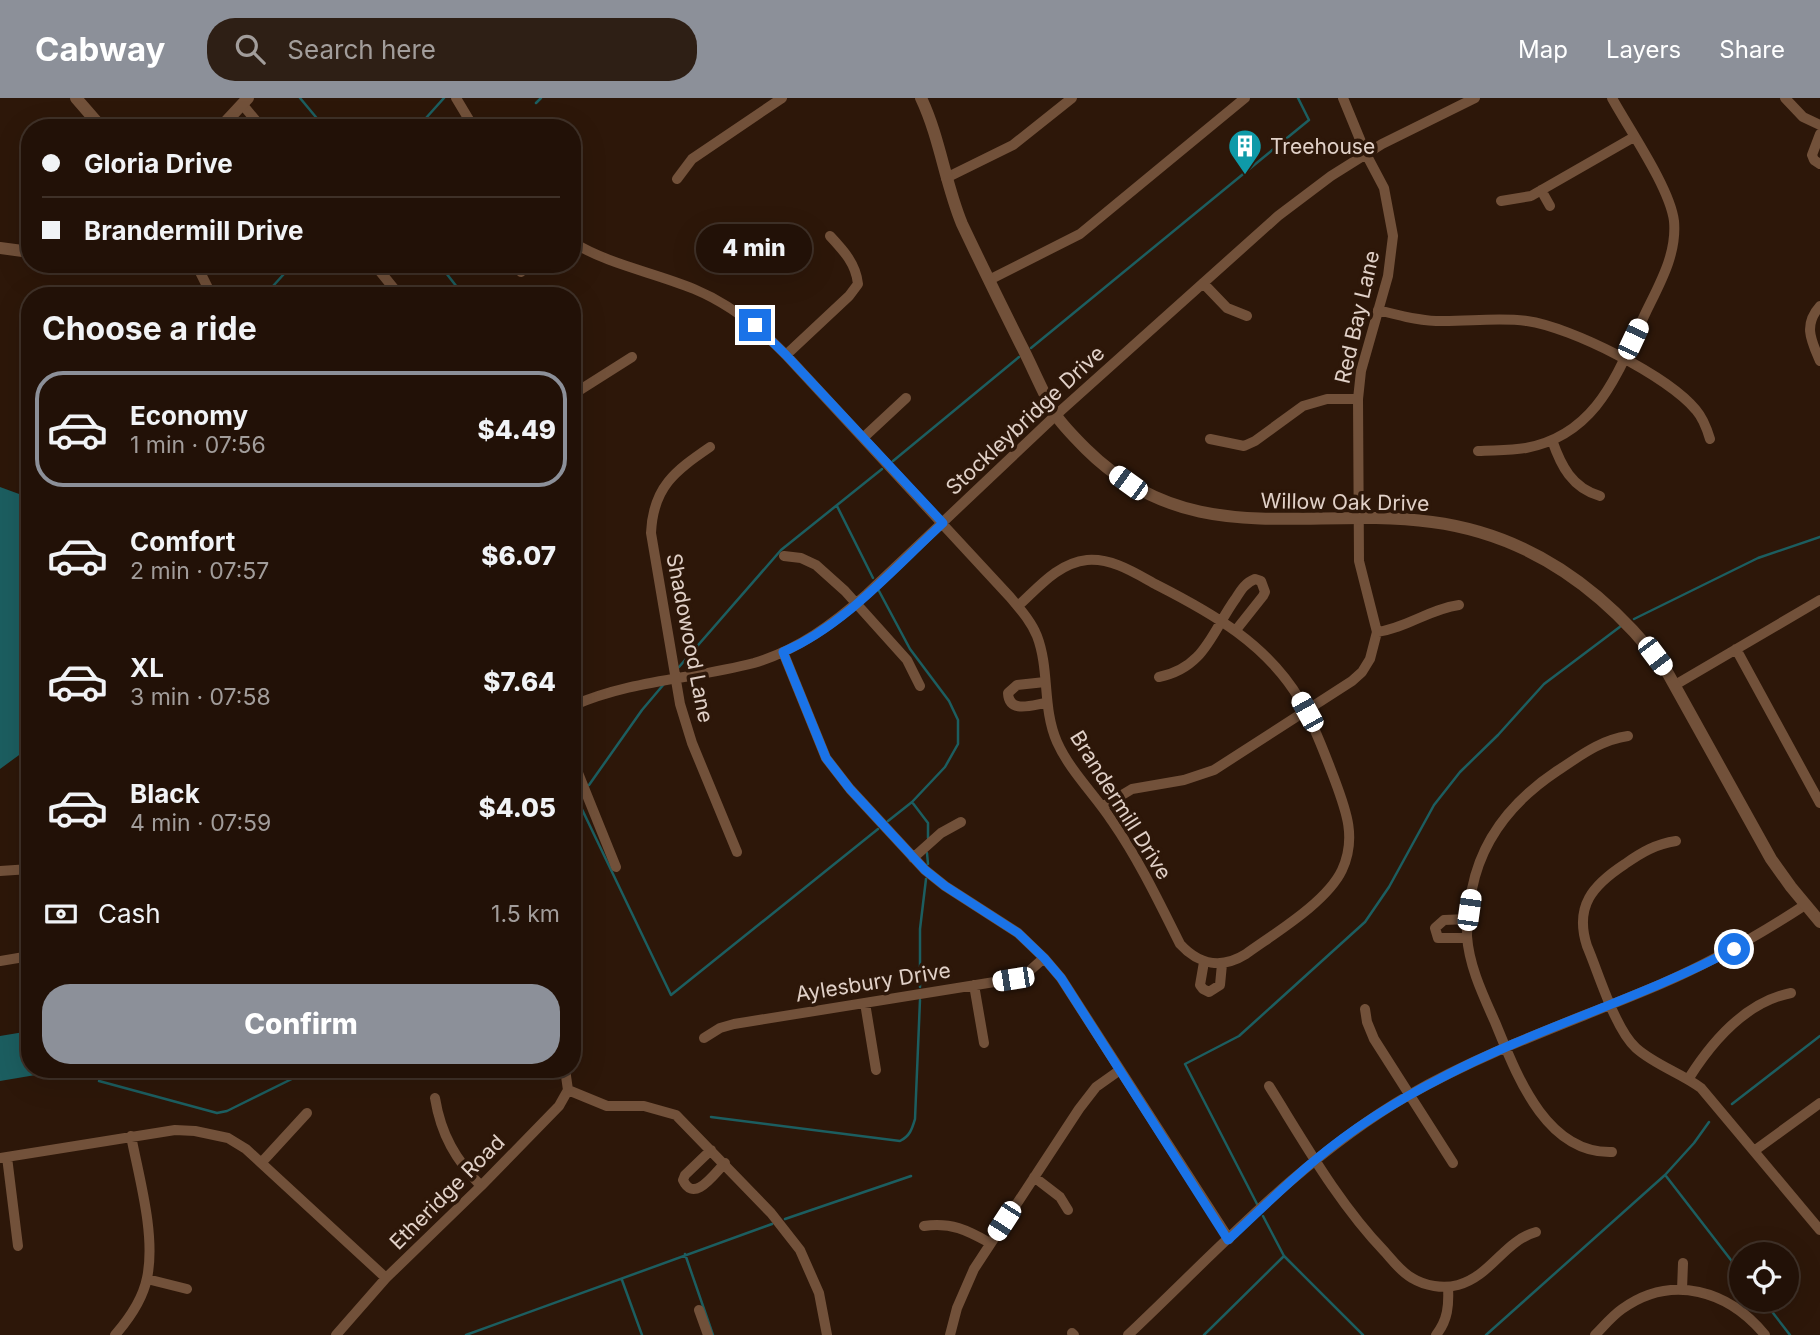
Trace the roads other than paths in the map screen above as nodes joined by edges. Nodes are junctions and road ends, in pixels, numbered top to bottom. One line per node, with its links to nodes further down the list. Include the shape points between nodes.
1 (456, 98): 15 (street)
2 (782, 98): 22 (street, via 692,159)
3 (921, 98): 21 (street, Willow Oak Drive)
4 (1072, 98): 21 (street, via 1013,145)
5 (1245, 98): 31 (street, via 1080,234)
6 (1343, 98): 19 (street, Red Bay Lane)
7 (1475, 98): 19 (street, Stockleybridge Drive)
8 (1612, 98): 18 (street)
9 (1785, 98): 16 (street, via 1803,117)
10 (80, 99): 12 (street)
11 (245, 101): 13 (street); 14 (street)
12 (95, 119)
13 (228, 119)
14 (256, 119)
15 (469, 119)
16 (1820, 125)
17 (1820, 134): 20 (street, via 1812,155)
18 (1634, 137): 23 (street); 39 (street, via 1665,191 1674,236 1670,260)
19 (1366, 154): 32 (street, Stockleybridge Drive, via 1278,216); 35 (street, Red Bay Lane, via 1384,188 1393,226 1394,246)
20 (1820, 164)
21 (946, 178): 31 (street, Willow Oak Drive)
22 (677, 179)
23 (1541, 190): 24 (street); 25 (street)
24 (1501, 201)
25 (1550, 206)
26 (830, 236): 37 (street, via 849,257 858,284)
27 (581, 246): 37 (street, Brandermill Drive, via 710,296 755,325)
28 (0, 248): 29 (street)
29 (21, 251)
30 (381, 273): 33 (street)
31 (989, 280): 44 (street, Willow Oak Drive)
32 (1202, 283): 36 (street, via 1227,308); 44 (street, Stockleybridge Drive)
33 (393, 287)
34 (1820, 306): 40 (street, via 1808,330)
35 (1378, 310): 39 (street, via 1434,321 1530,322 1563,331); 43 (street, Red Bay Lane)
36 (1247, 316)
37 (786, 355): 45 (street, Brandermill Drive)
38 (632, 357): 41 (street)
39 (1624, 359): 47 (street, via 1679,393 1699,414); 48 (street, via 1601,403 1578,425)
40 (1820, 362)
41 (581, 389)
42 (906, 398): 45 (street)
43 (1357, 399): 46 (street, via 1327,399 1303,406 1244,446); 52 (street, Red Bay Lane)
44 (1056, 415): 52 (street, Willow Oak Drive, via 1112,471 1142,491 1178,506 1246,519); 53 (street, Stockleybridge Drive)
45 (863, 438): 53 (street, Brandermill Drive)
46 (1210, 439)
47 (1710, 439)
48 (1552, 440): 50 (street, via 1526,448); 51 (street, via 1569,477 1585,491)
49 (710, 447): 64 (street, Shadowood Lane, via 673,474 653,511 652,545)
50 (1478, 451)
51 (1600, 496)
52 (1359, 518): 61 (street, Red Bay Lane, via 1360,573); 67 (street, Willow Oak Drive, via 1401,518 1460,527 1545,559 1611,606 1645,642)
53 (943, 523): 56 (street, Stockleybridge Drive); 58 (street, Brandermill Drive)
54 (784, 556): 56 (street, via 817,565)
55 (1820, 600): 62 (street)
56 (856, 604): 63 (street, Stockleybridge Drive, via 814,636); 68 (street, via 907,660)
57 (1459, 605): 61 (street)
58 (1018, 606): 59 (street, via 1059,569 1097,560 1119,565); 66 (street, Brandermill Drive, via 1037,635)
59 (1220, 619): 60 (street); 60 (street, via 1245,586 1255,579 1261,581 1263,596); 65 (street, via 1198,657 1178,672)
60 (1236, 630): 71 (street, via 1273,665)
61 (1377, 632): 71 (street, via 1362,672)
62 (1736, 649): 67 (street); 74 (street)
63 (783, 652): 64 (street, Stockleybridge Drive, via 754,663); 79 (street, via 826,758)
64 (674, 677): 69 (street, Stockleybridge Drive); 78 (street, Shadowood Lane, via 689,733)
65 (1159, 677)
66 (1045, 682): 70 (street, Brandermill Drive); 70 (street, via 1017,685 1008,693 1008,700 1018,707)
67 (1675, 685): 83 (street, Willow Oak Drive, via 1766,850)
68 (920, 686)
69 (581, 703)
70 (1046, 703): 75 (street, Brandermill Drive, via 1061,751)
71 (1307, 712): 75 (street, via 1214,770 1132,789); 75 (street, Brandermill Drive, via 1347,812 1345,861 1320,898 1246,954 1213,963 1187,952)
72 (1628, 736): 84 (street, via 1602,742 1527,794 1505,816 1478,867)
73 (581, 780): 80 (street)
74 (1820, 803)
75 (1102, 807)
76 (961, 822): 79 (street)
77 (1675, 841): 93 (street, via 1653,846 1605,877 1587,902 1583,935)
78 (737, 852)
79 (913, 858): 88 (street, via 945,886 1018,933)
80 (616, 867)
81 (21, 870): 82 (street)
82 (0, 871)
83 (1805, 905): 85 (street, Willow Oak Drive); 93 (street, via 1715,959)
84 (1468, 919): 86 (street); 86 (street, via 1444,920 1435,928 1438,938)
85 (1820, 922)
86 (1467, 938): 97 (street, via 1477,979)
87 (21, 958): 89 (street)
88 (1044, 958): 90 (street, Aylesbury Drive, via 1026,974); 99 (street)
89 (0, 961)
90 (974, 985): 92 (street, Aylesbury Drive); 96 (street)
91 (1791, 993): 101 (street, via 1759,1003 1733,1024)
92 (865, 1003): 95 (street, Aylesbury Drive, via 734,1024); 98 (street)
93 (1611, 1004): 97 (street); 101 (street, via 1636,1048)
94 (1366, 1009): 104 (street, via 1371,1033)
95 (704, 1038)
96 (984, 1043)
97 (1506, 1049): 104 (street); 111 (street, via 1528,1094 1551,1124 1589,1150)
98 (876, 1070)
99 (1120, 1070): 117 (street, via 1092,1092); 123 (street)
100 (566, 1078): 103 (street)
101 (1689, 1079): 110 (street)
102 (1269, 1086): 113 (street)
103 (568, 1090): 109 (street, via 607,1106 644,1106 676,1115); 118 (street, Etheridge Road, via 559,1106)
104 (1410, 1095): 113 (street); 116 (street)
105 (435, 1098): 118 (street, via 453,1152)
106 (1820, 1103): 110 (street)
107 (307, 1113): 114 (street)
108 (131, 1136): 112 (street); 114 (street, via 175,1129 211,1133 228,1138); 128 (street, via 147,1229)
109 (711, 1150): 115 (street); 115 (street, via 685,1175 687,1187 699,1189)
110 (1754, 1151): 121 (street)
111 (1612, 1152)
112 (3, 1157): 125 (street)
113 (1315, 1160): 123 (street); 129 (street, via 1357,1220 1402,1270 1421,1282)
114 (262, 1162): 127 (street)
115 (724, 1163): 136 (street, via 800,1250 819,1293)
116 (1453, 1163)
117 (1034, 1177): 119 (street, via 1053,1189); 124 (street)
118 (481, 1186): 127 (street, Etheridge Road)
119 (1068, 1210)
120 (924, 1226): 124 (street, via 961,1227)
121 (1820, 1230)
122 (1536, 1232): 129 (street, via 1513,1243 1478,1276)
123 (1228, 1240): 138 (street)
124 (990, 1243): 137 (street, via 967,1282)
125 (18, 1246)
126 (1683, 1263): 131 (street)
127 (386, 1278): 134 (street, Etheridge Road)
128 (147, 1279): 130 (street); 133 (street, via 135,1308)
129 (1448, 1287): 139 (street, via 1449,1306)
130 (187, 1289)
131 (1682, 1290): 140 (street, via 1633,1302); 141 (street, via 1725,1300)
132 (699, 1310): 135 (street)
133 (115, 1335)
134 (336, 1335)
135 (708, 1335)
136 (827, 1335)
137 (950, 1335)
138 (1128, 1335)
139 (1436, 1335)
140 (1595, 1335)
141 (1765, 1335)

